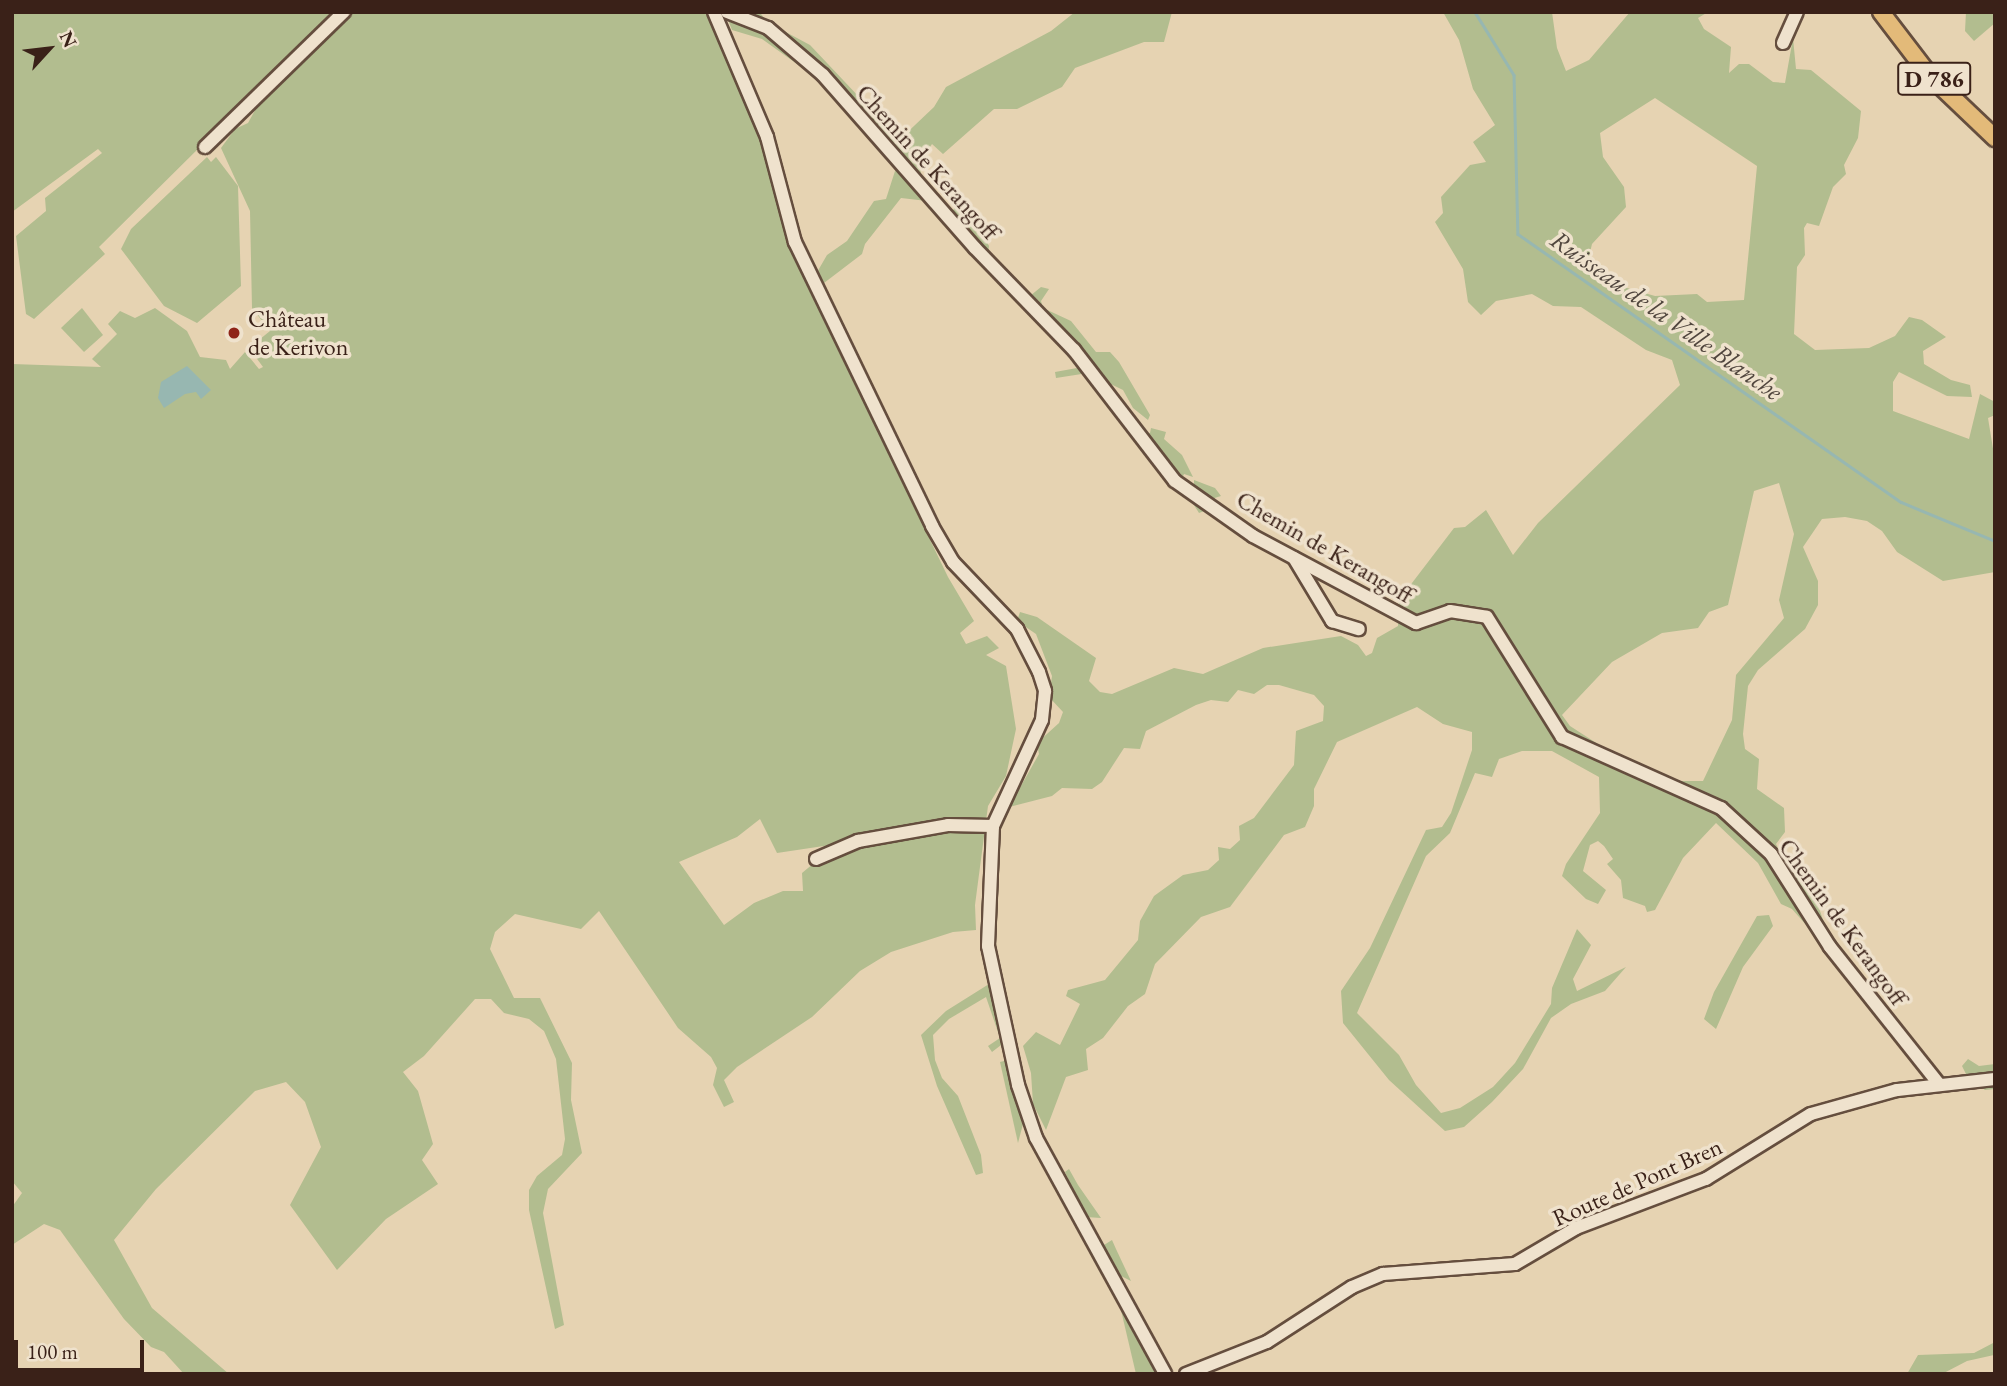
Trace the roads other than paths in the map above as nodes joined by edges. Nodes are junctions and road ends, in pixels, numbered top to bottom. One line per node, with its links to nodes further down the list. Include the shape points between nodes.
1 (344, 12): 8 (street)
2 (714, 12): 11 (street, via 767,137 795,242 932,526 953,562 1017,629 1039,672 1045,691 1042,720)
3 (727, 12): 9 (street, Chemin de Kerangoff, via 768,28 823,75 975,248 1074,350 1175,481)
4 (1797, 12): 6 (street)
5 (1881, 12): 7 (main road, D 786, via 1930,76)
6 (1783, 43)
7 (1995, 138)
8 (205, 146)
9 (1293, 558): 10 (street, via 1332,621); 14 (street, Chemin de Kerangoff, via 1416,623 1450,611 1487,617 1562,737 1721,808 1771,854 1830,947)
10 (1359, 629)
11 (992, 826): 12 (street, via 948,825 858,841); 15 (street, via 988,946 1018,1086 1045,1159 1135,1312)
12 (816, 859)
13 (1995, 1079): 14 (street, Route de Pont Bren)
14 (1940, 1084): 16 (street, Route de Pont Bren, via 1897,1090 1811,1114 1706,1179 1576,1228 1506,1267 1413,1269 1369,1280 1267,1342)
15 (1165, 1374)
16 (1185, 1374)

